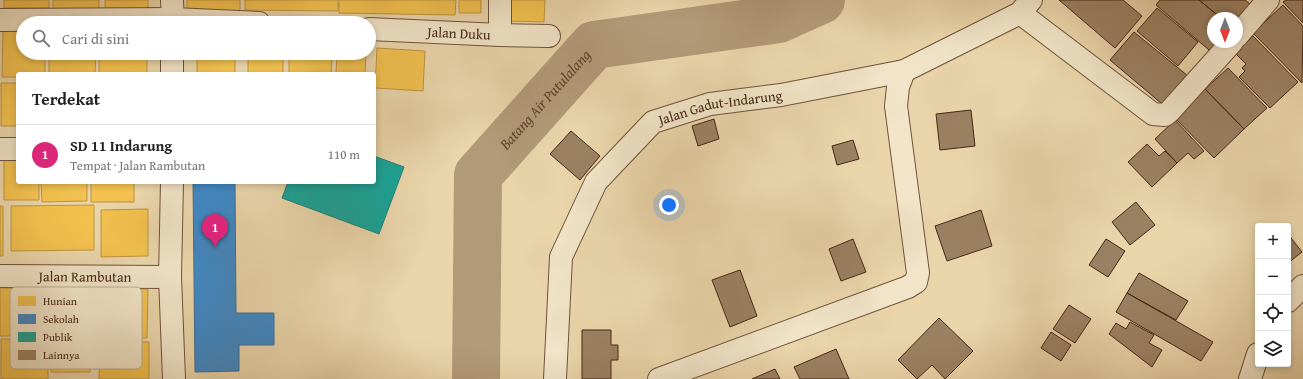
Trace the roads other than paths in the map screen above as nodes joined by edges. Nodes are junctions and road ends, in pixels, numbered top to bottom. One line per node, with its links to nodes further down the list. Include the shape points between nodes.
1 (500, 0): 11 (street)
2 (1268, 0): 10 (street)
3 (1025, 6): 13 (street, via 1153,114 1169,112); 15 (street, Jalan Gadut-Indarung)
4 (172, 14): 5 (street); 6 (street)
5 (115, 16)
6 (191, 16)
7 (16, 19): 8 (street)
8 (0, 20)
9 (376, 28): 11 (street, Jalan Duku)
10 (1243, 29)
11 (500, 35): 12 (street, Jalan Duku)
12 (549, 36)
13 (1227, 48)
14 (172, 60): 16 (street)
15 (904, 71): 26 (street, Jalan Gadut-Indarung, via 781,95 710,104 653,122 596,182 561,258); 27 (street, via 898,88 896,106 918,273 916,282)
16 (172, 72)
17 (0, 149): 18 (street)
18 (16, 149)
19 (172, 184): 21 (street)
20 (0, 276): 21 (street, Jalan Rambutan)
21 (170, 277): 25 (street)
22 (1303, 286): 23 (street)
23 (1291, 298)
24 (1255, 363): 28 (street)
25 (174, 379)
26 (556, 379)
27 (660, 379)
28 (1250, 379)

